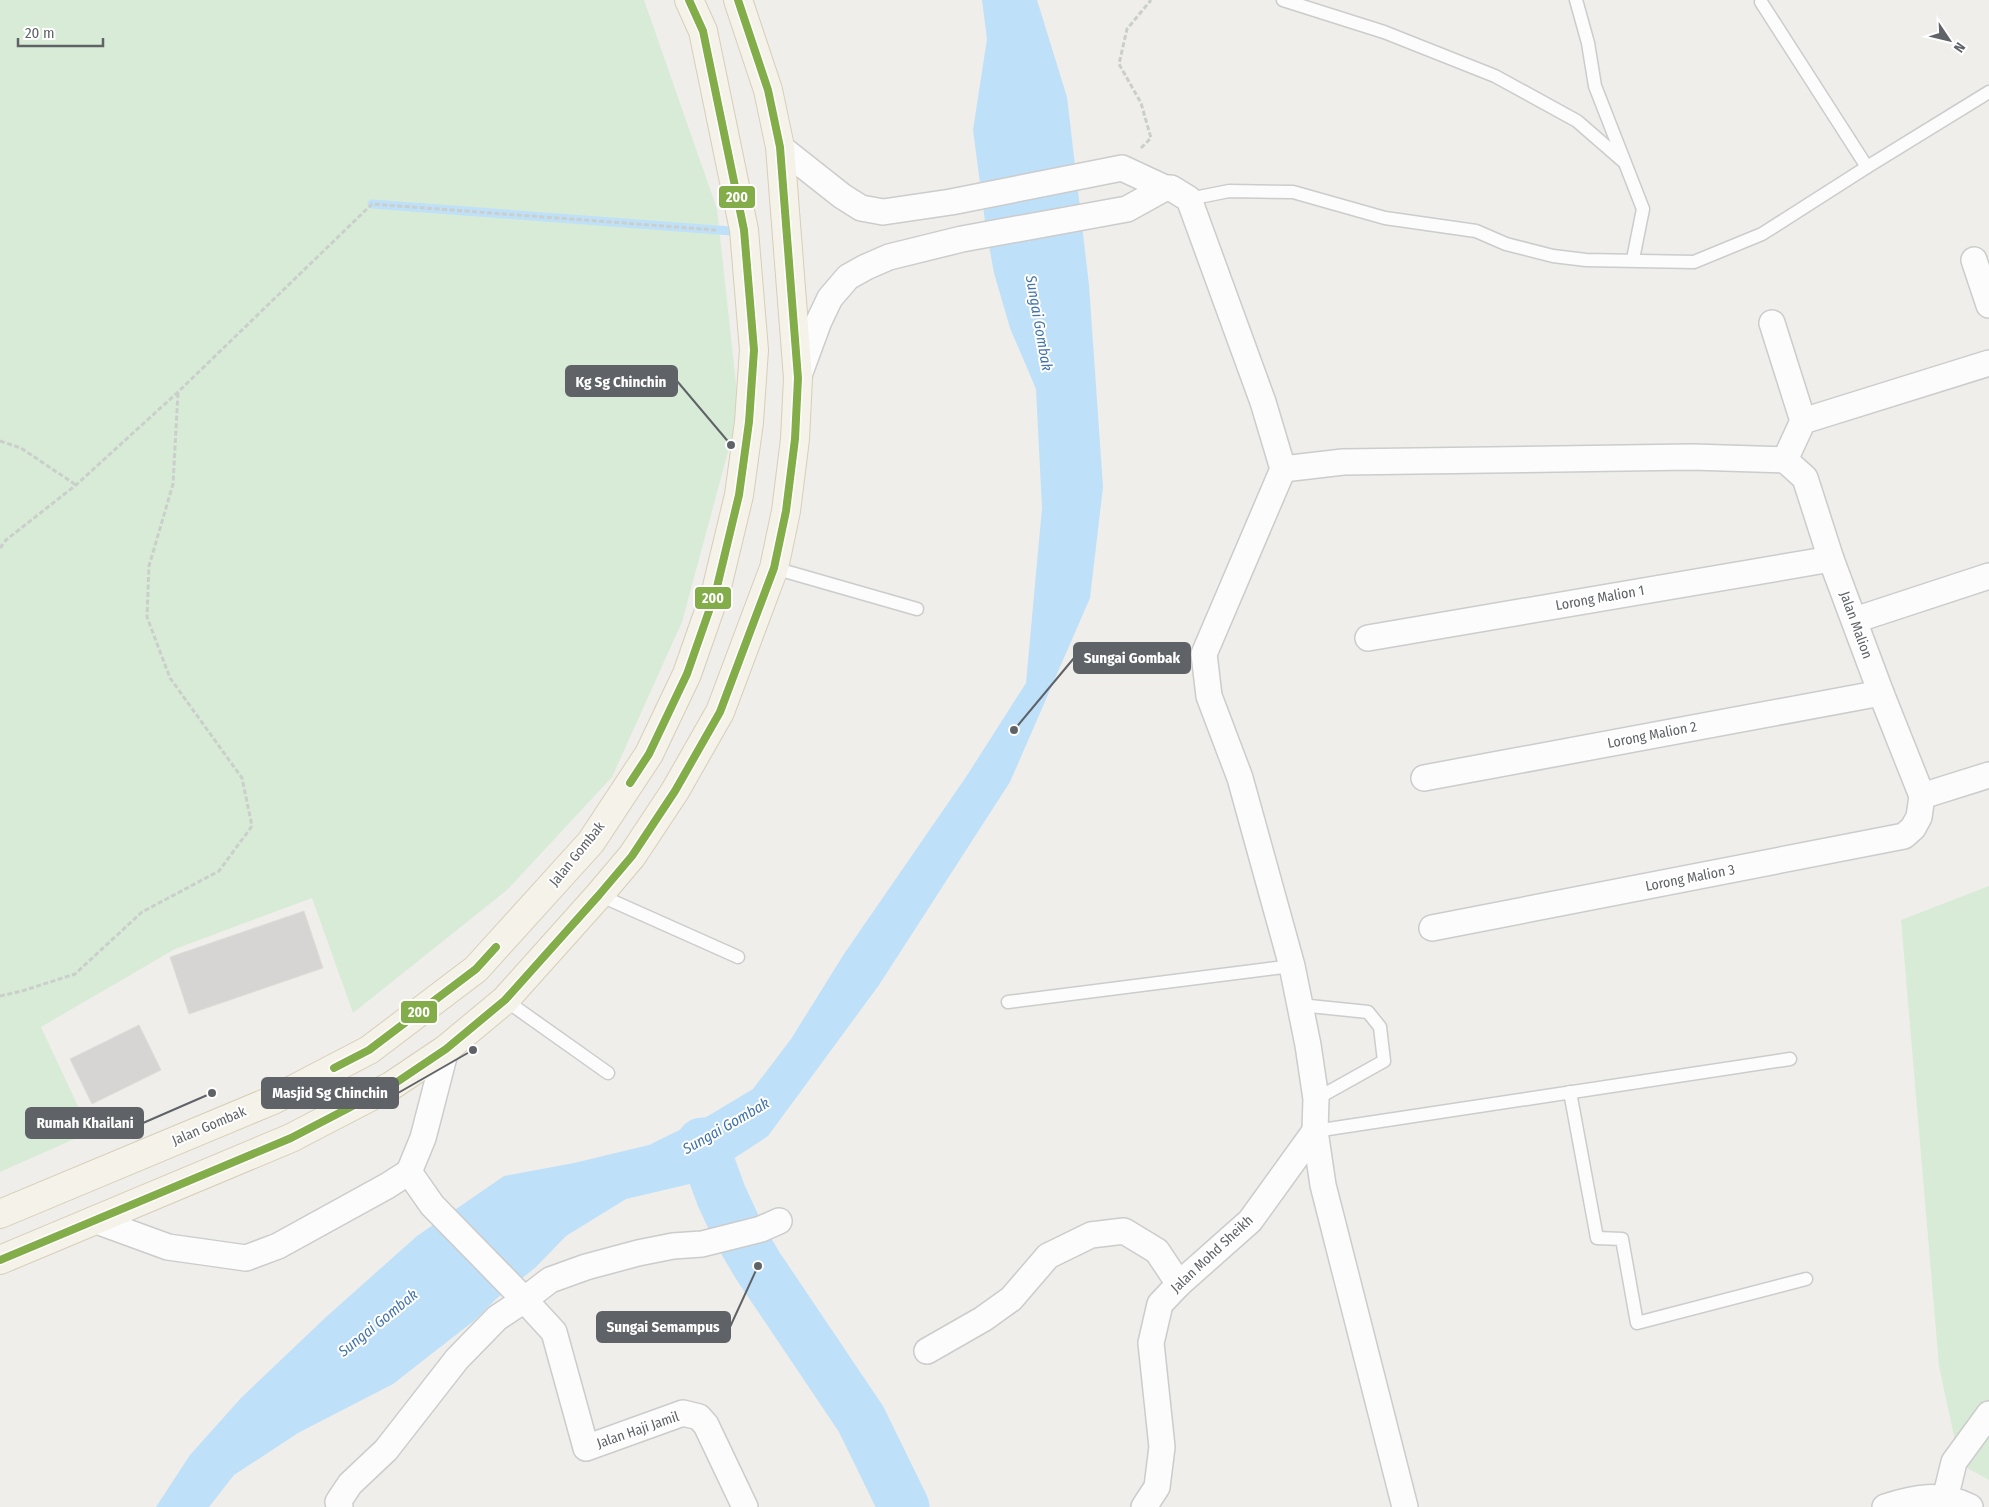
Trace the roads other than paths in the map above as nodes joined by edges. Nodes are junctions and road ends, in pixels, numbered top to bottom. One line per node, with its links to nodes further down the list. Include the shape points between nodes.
1 (689, 0): 45 (main road, Jalan Gombak, via 703,31 744,230 754,350 739,495 716,591 687,674 649,754 591,842 476,969 369,1050 273,1100)
2 (738, 0): 7 (main road, via 768,90)
3 (1283, 0): 8 (lane, via 1384,32 1495,76 1576,120)
4 (1576, 0): 8 (lane, via 1595,86)
5 (1761, 2): 9 (lane)
6 (1989, 92): 9 (lane)
7 (780, 146): 10 (street, via 842,196 861,208 883,212 1122,168); 17 (main road)
8 (1623, 161): 12 (lane, via 1643,209)
9 (1867, 167): 12 (lane, via 1762,234 1694,262)
10 (1165, 188): 11 (street); 17 (street, via 1127,209 962,239 889,257 848,277 830,298)
11 (1189, 199): 12 (lane, via 1230,191 1293,192 1385,218 1476,232 1506,244 1553,256 1586,260); 20 (street, via 1263,402)
12 (1633, 259)
13 (1974, 260): 14 (street)
14 (1989, 305)
15 (1772, 323): 18 (street)
16 (1989, 363): 18 (street)
17 (798, 378): 22 (main road, via 786,511)
18 (1803, 421): 19 (street)
19 (1785, 460): 20 (street, via 1343,462); 21 (street, Jalan Malion, via 1805,478)
20 (1283, 469): 34 (street, via 1204,654 1209,696 1240,778)
21 (1831, 559): 25 (street, Jalan Malion); 26 (street, Lorong Malion 1)
22 (774, 568): 24 (lane); 31 (main road, via 720,712 675,792 632,856)
23 (1989, 576): 25 (street)
24 (918, 608)
25 (1855, 620): 27 (street, Jalan Malion)
26 (1368, 638)
27 (1881, 693): 29 (street, Lorong Malion 2); 30 (street, Jalan Malion)
28 (1989, 775): 30 (street)
29 (1424, 778)
30 (1922, 796): 32 (street, Lorong Malion 3, via 1919,817 1904,836)
31 (600, 895): 33 (lane); 35 (main road)
32 (1432, 928)
33 (738, 957)
34 (1292, 966): 36 (lane); 37 (street)
35 (505, 1000): 38 (main road); 40 (lane)
36 (1008, 1002)
37 (1300, 1005): 42 (street); 42 (lane, via 1368,1012 1380,1027 1384,1061)
38 (446, 1049): 44 (street, via 423,1138); 46 (main road, via 391,1086 291,1138)
39 (1790, 1059): 41 (lane)
40 (608, 1073)
41 (1570, 1092): 43 (lane); 49 (lane, via 1597,1238 1622,1240 1637,1323)
42 (1316, 1098): 43 (street)
43 (1315, 1130): 50 (street, Jalan Mohd Sheikh, via 1250,1221); 58 (street, via 1322,1185)
44 (409, 1172): 46 (street, via 278,1246 246,1258 168,1247); 51 (street, via 432,1205)
45 (0, 1214)
46 (94, 1220): 48 (main road)
47 (770, 1225): 51 (street, via 702,1244 673,1246 586,1267 550,1280)
48 (2, 1262)
49 (1806, 1279)
50 (1179, 1284): 52 (street, via 1157,1251 1124,1231 1091,1235 1048,1256 1011,1299); 57 (street, Jalan Mohd Sheikh, via 1160,1304 1151,1343 1162,1447 1157,1487)
51 (522, 1297): 55 (street, via 457,1359 386,1450 350,1484 338,1502); 56 (street, Jalan Haji Jamil, via 554,1332 586,1448 683,1413 699,1417 706,1425)
52 (927, 1351)
53 (1989, 1414): 54 (street, via 1954,1462)
54 (1945, 1499): 59 (street, via 1927,1496); 60 (street)
55 (340, 1507)
56 (745, 1507)
57 (1144, 1507)
58 (1405, 1507)
59 (1885, 1507)
60 (1970, 1507)

